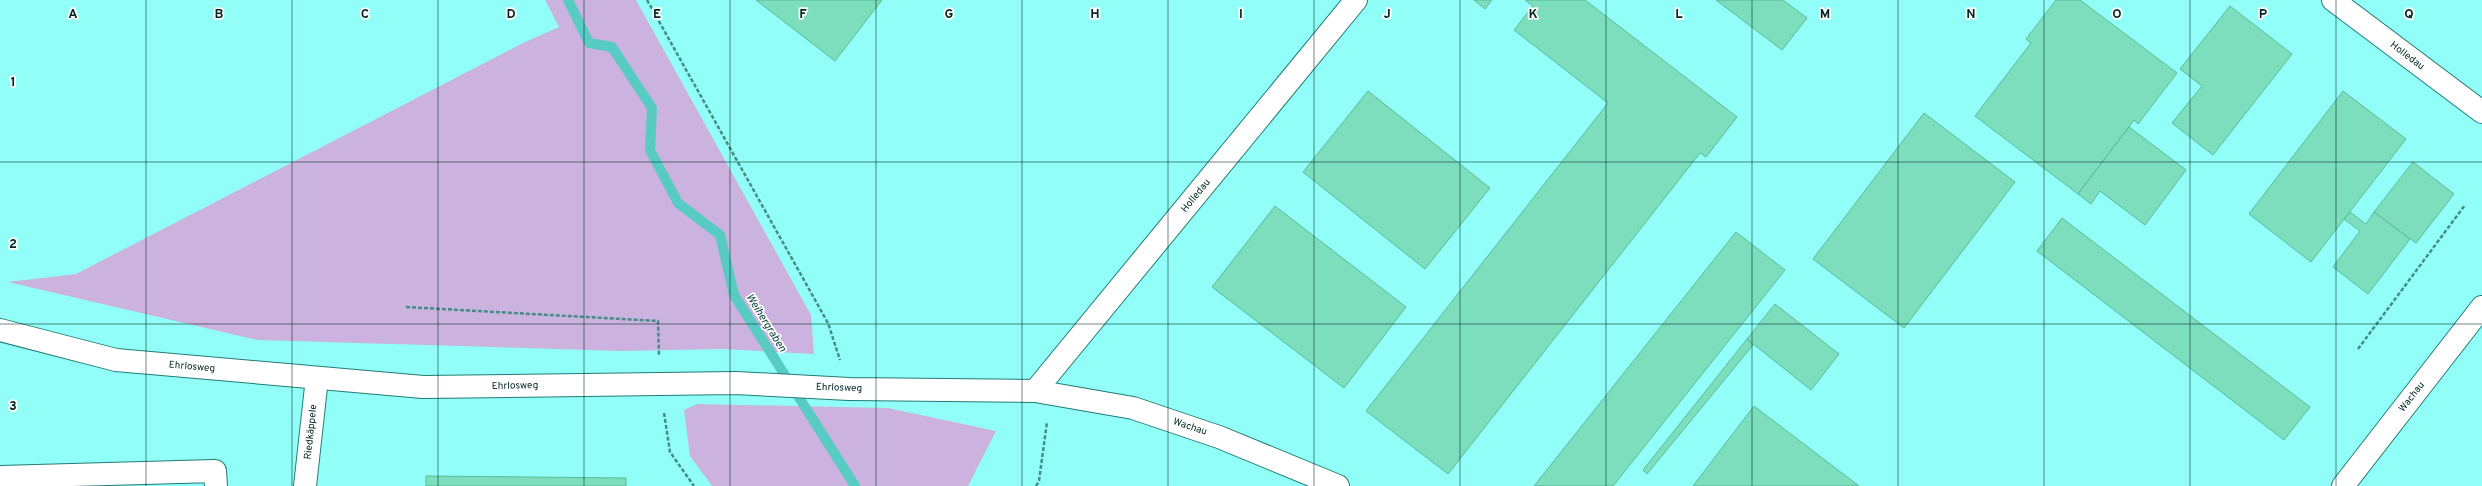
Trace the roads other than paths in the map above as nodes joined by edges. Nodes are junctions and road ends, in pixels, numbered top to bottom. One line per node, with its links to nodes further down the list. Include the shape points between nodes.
1 (1356, 0): 7 (street, Holledau)
2 (2333, 0): 3 (street, Holledau)
3 (2482, 112)
4 (2482, 307): 12 (street, Wachau)
5 (0, 330): 6 (street, Ehrlosweg, via 116,360)
6 (317, 378): 7 (street, Ehrlosweg, via 423,387 736,383 846,389); 10 (street, Riedkäppele)
7 (1044, 393): 11 (street, Wachau, via 1133,408 1219,437)
8 (0, 477): 9 (street, via 215,471)
9 (216, 486)
10 (305, 486)
11 (1338, 486)
12 (2343, 486)

